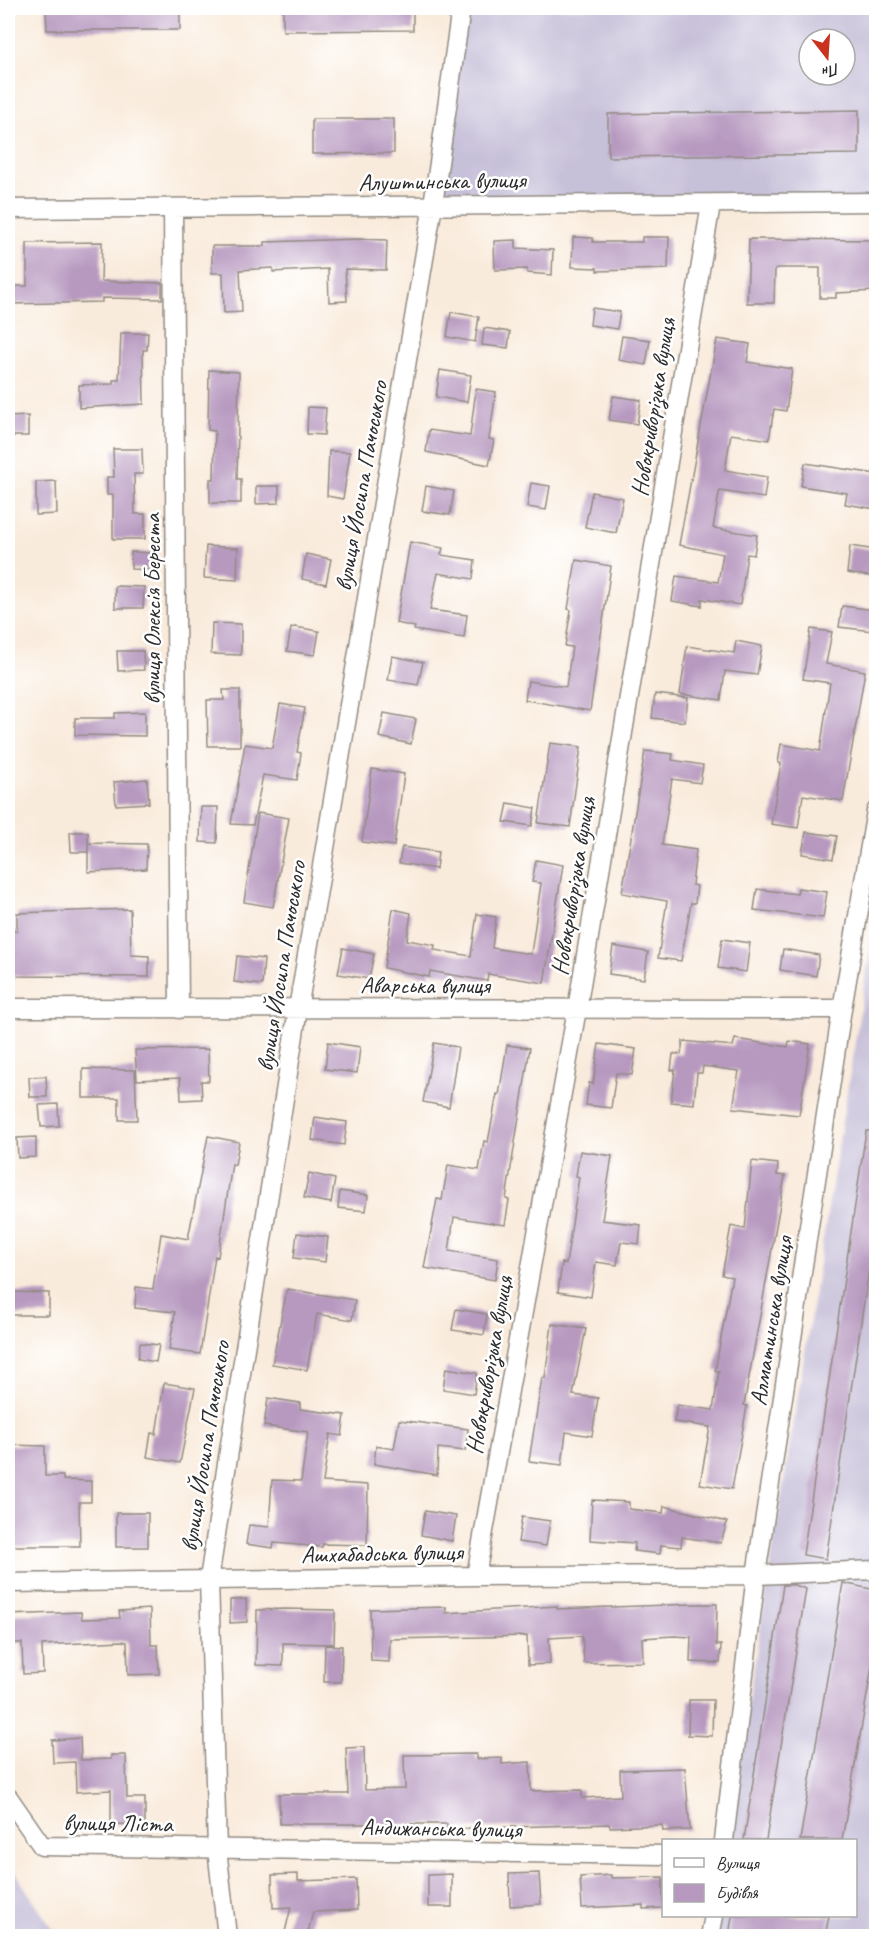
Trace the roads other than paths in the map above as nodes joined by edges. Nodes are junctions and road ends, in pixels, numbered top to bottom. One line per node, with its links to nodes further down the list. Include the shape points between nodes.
1 (461, 8): 4 (street, вулиця Йосипа Пачоського)
2 (876, 202): 3 (street, Алуштинська вулиця)
3 (711, 204): 4 (street, Алуштинська вулиця); 11 (street, Новокриворізька вулиця)
4 (433, 205): 6 (street, Алуштинська вулиця); 10 (street, вулиця Йосипа Пачоського)
5 (8, 209): 6 (street, Алуштинська вулиця)
6 (173, 210): 9 (street, вулиця Олексія Береста)
7 (876, 811): 12 (street, Алматинська вулиця)
8 (8, 1008): 9 (street, Аварська вулиця)
9 (178, 1009): 10 (street, Аварська вулиця)
10 (298, 1009): 11 (street, Аварська вулиця); 16 (street, вулиця Йосипа Пачоського)
11 (577, 1009): 12 (street, Аварська вулиця); 15 (street, Новокриворізька вулиця)
12 (842, 1010): 14 (street, Алматинська вулиця)
13 (876, 1570): 14 (street, Ашхабадська вулиця)
14 (756, 1575): 15 (street, Ашхабадська вулиця); 19 (street, Алматинська вулиця)
15 (476, 1576): 16 (street, Ашхабадська вулиця)
16 (209, 1579): 17 (street, Ашхабадська вулиця); 20 (street, вулиця Йосипа Пачоського)
17 (8, 1583)
18 (8, 1797): 20 (street, вулиця Ліста, via 42,1846)
19 (724, 1839)
20 (217, 1849): 21 (street, Андижанська вулиця); 23 (street, вулиця Йосипа Пачоського)
21 (662, 1855)
22 (714, 1917): 24 (street)
23 (227, 1936)
24 (710, 1936)

